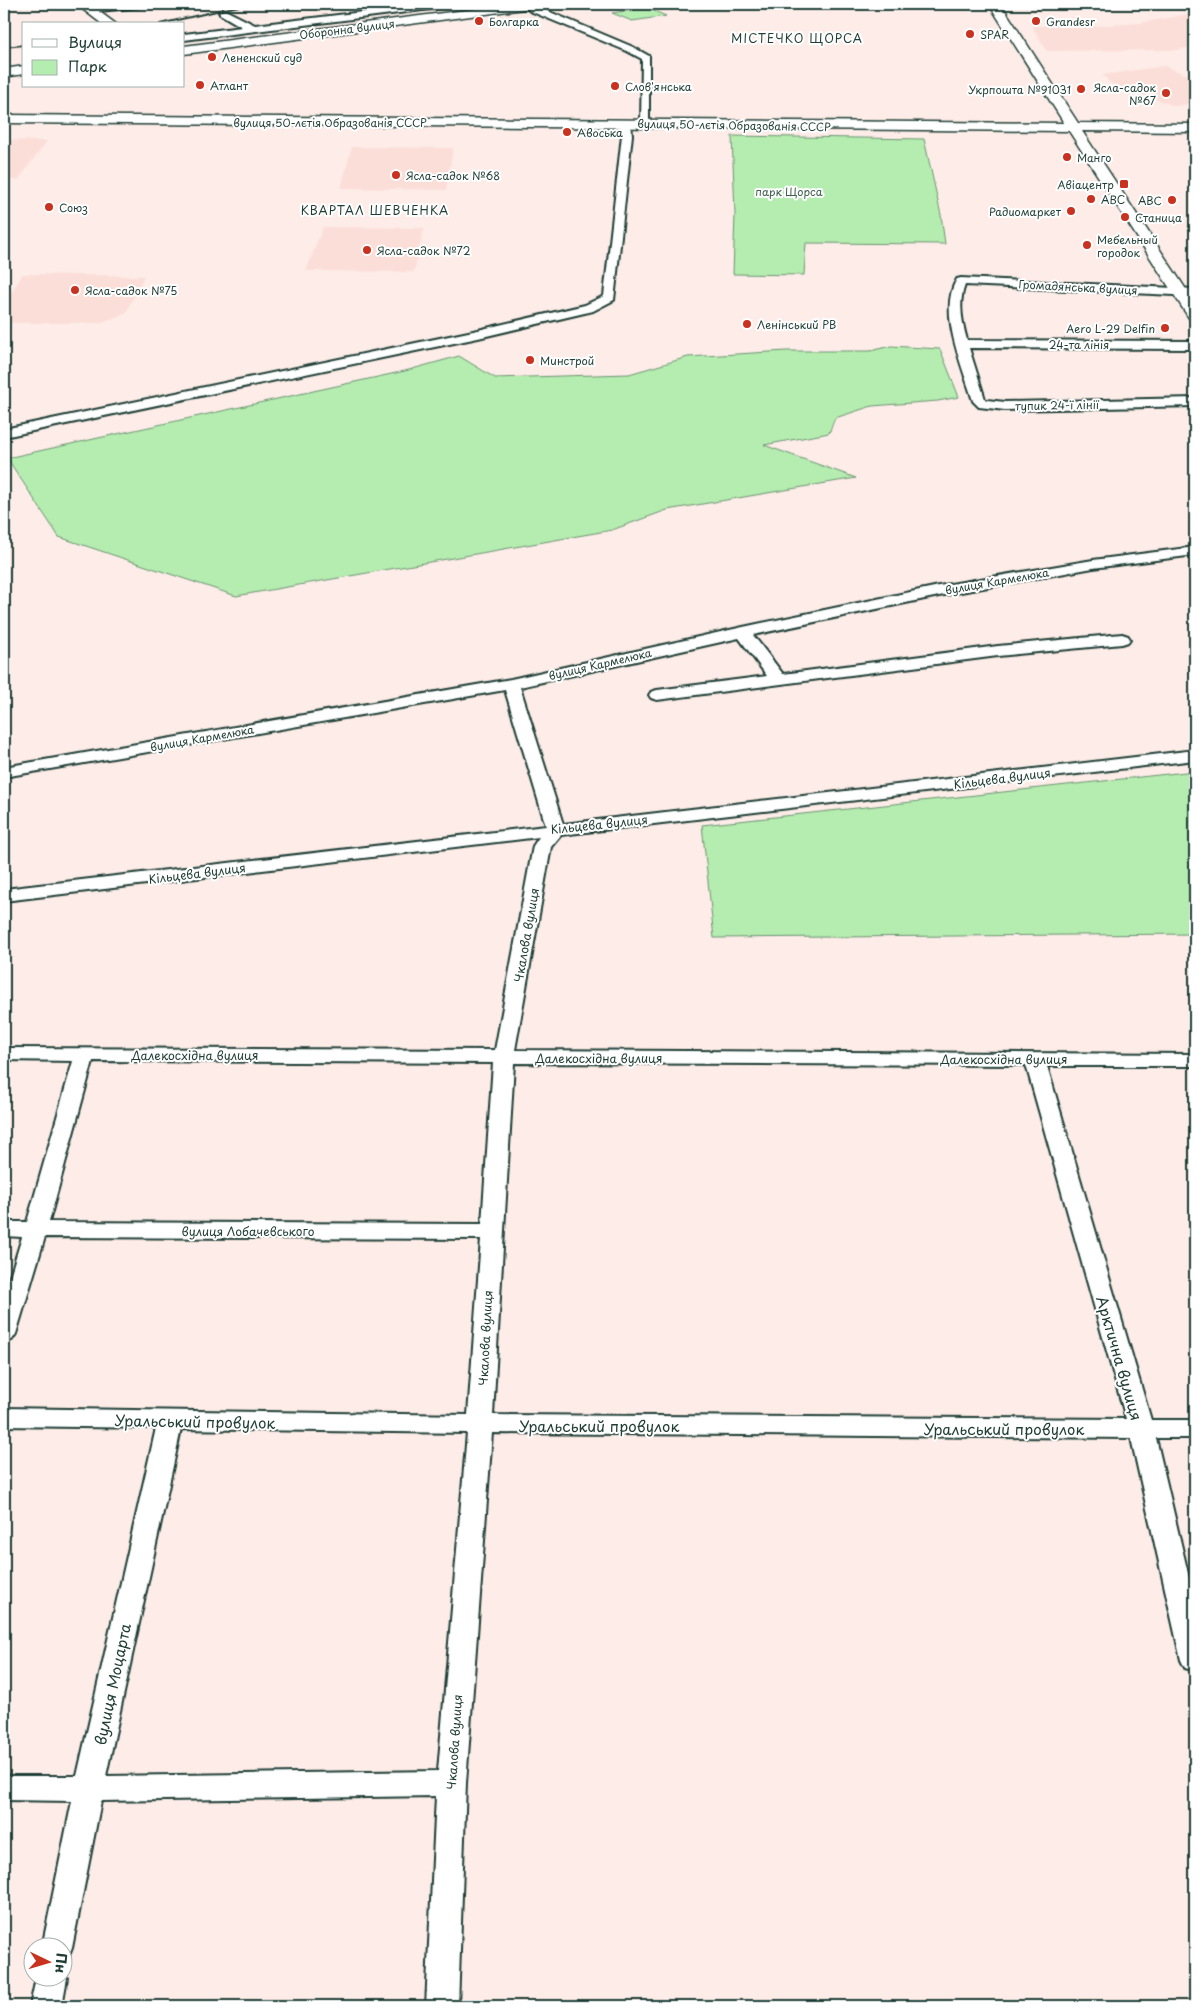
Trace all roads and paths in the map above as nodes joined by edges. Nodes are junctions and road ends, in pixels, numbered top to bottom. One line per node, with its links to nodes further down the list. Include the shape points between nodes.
1 (139, 4): 6 (street)
2 (441, 4): 9 (street)
3 (502, 4): 10 (main road, Оборонна вулиця)
4 (531, 4): 10 (main road, Оборонна вулиця); 23 (street, via 533,9 646,58)
5 (995, 4): 24 (main road)
6 (86, 7): 11 (main road)
7 (352, 7): 9 (street)
8 (223, 12): 12 (street)
9 (365, 14): 10 (street); 12 (street)
10 (384, 21): 14 (main road, Оборонна вулиця); 15 (main road, Оборонна вулиця)
11 (107, 22)
12 (255, 28): 13 (street)
13 (185, 37)
14 (185, 44)
15 (185, 50)
16 (22, 65): 17 (main road)
17 (4, 68)
18 (22, 70): 19 (main road)
19 (4, 73)
20 (4, 104): 21 (main road)
21 (9, 119): 22 (main road, вулиця 50-лєтія Образованія СССР)
22 (626, 124): 23 (main road, вулиця 50-лєтія Образованія СССР); 31 (street, via 610,298 589,308 478,334)
23 (646, 124): 24 (main road, вулиця 50-лєтія Образованія СССР)
24 (1074, 128): 25 (main road, вулиця 50-лєтія Образованія СССР); 26 (main road)
25 (1195, 128)
26 (1188, 291): 27 (main road); 28 (street, Громадянська вулиця, via 960,282 954,303)
27 (1195, 315)
28 (962, 344): 29 (street, 24-та лінія); 30 (street, тупик 24-ї лінії, via 979,401 984,404)
29 (1195, 345)
30 (1195, 402)
31 (4, 433)
32 (1195, 551): 33 (street, вулиця Кармелюка, via 1093,564 939,591)
33 (743, 632): 35 (street); 36 (street, вулиця Кармелюка)
34 (1122, 640): 35 (street, via 998,651)
35 (778, 679): 37 (street)
36 (511, 684): 39 (street, вулиця Кармелюка); 40 (street)
37 (657, 695)
38 (1195, 755): 40 (street, Кільцева вулиця)
39 (4, 772)
40 (556, 829): 41 (street, Кільцева вулиця); 44 (street, Чкалова вулиця, via 542,846)
41 (4, 895)
42 (4, 1054): 43 (street, Далекосхідна вулиця)
43 (85, 1054): 44 (street, Далекосхідна вулиця); 48 (street)
44 (504, 1057): 45 (street, Далекосхідна вулиця); 49 (street, Чкалова вулиця)
45 (1035, 1060): 46 (street, Далекосхідна вулиця); 54 (street, Арктична вулиця)
46 (1195, 1060)
47 (4, 1229): 48 (street, вулиця Лобачевського)
48 (36, 1229): 49 (street, вулиця Лобачевського); 50 (street)
49 (492, 1232): 53 (street, Чкалова вулиця)
50 (4, 1334)
51 (4, 1417): 52 (street, Уральський провулок)
52 (170, 1421): 53 (street, Уральський провулок); 59 (street, вулиця Моцарта)
53 (480, 1424): 54 (street, Уральський провулок); 57 (street, Чкалова вулиця)
54 (1141, 1429): 55 (street, Уральський провулок); 56 (street, Арктична вулиця)
55 (1195, 1429)
56 (1195, 1660)
57 (450, 1783): 59 (street); 63 (street, Чкалова вулиця)
58 (4, 1788): 59 (street)
59 (89, 1789): 60 (street, вулиця Моцарта)
60 (59, 1938)
61 (49, 1988): 62 (street)
62 (46, 2006)
63 (442, 2006)

